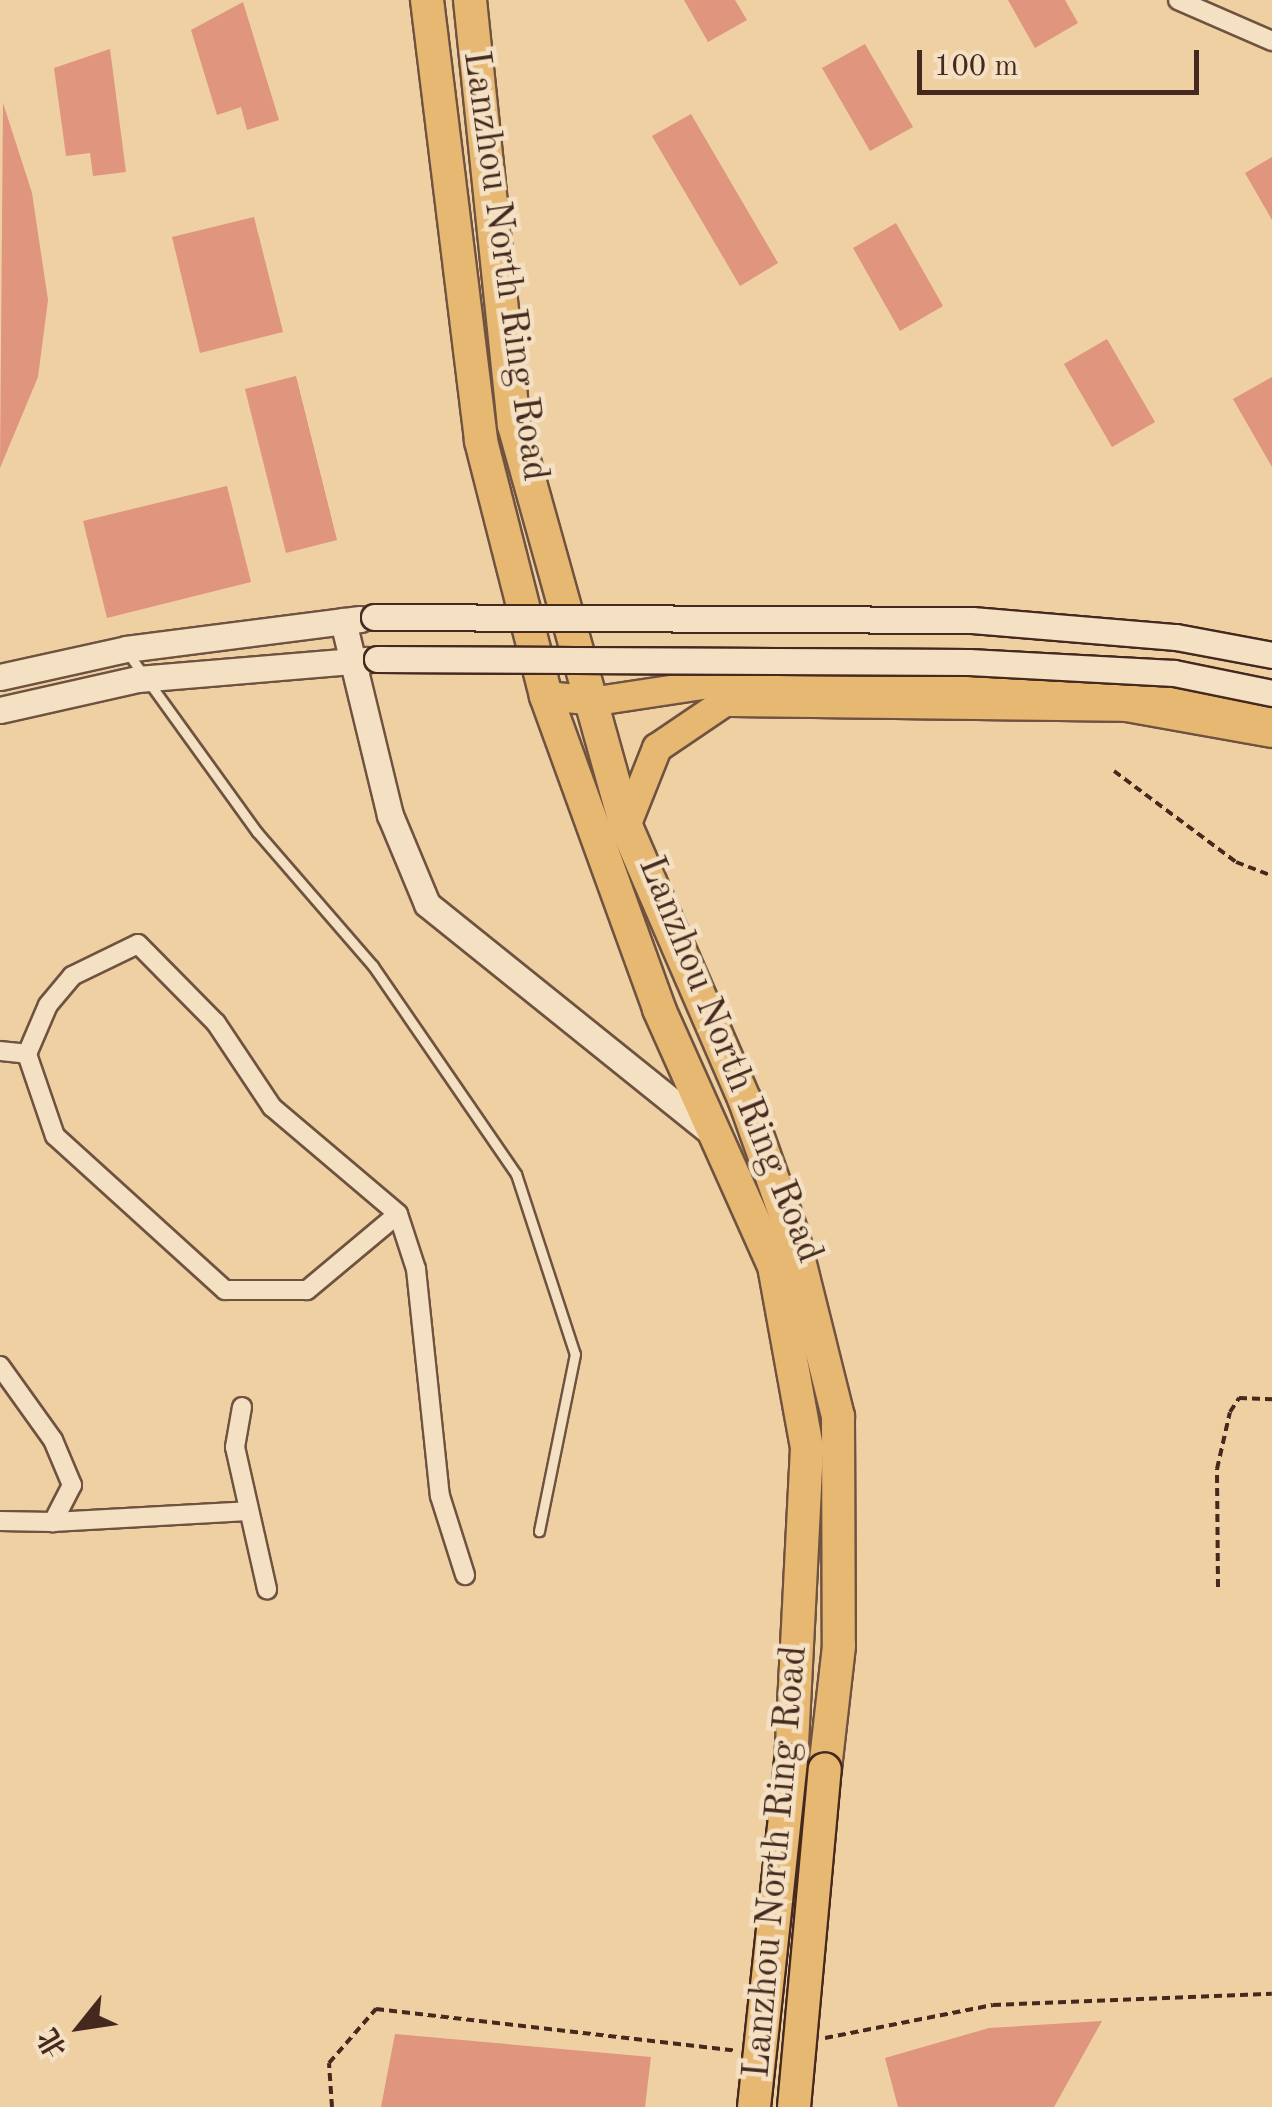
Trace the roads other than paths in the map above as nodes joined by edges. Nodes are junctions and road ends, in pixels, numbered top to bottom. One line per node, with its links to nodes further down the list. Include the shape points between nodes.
1 (427, 0): 12 (highway, Lanzhou North Ring Road, via 481,441)
2 (470, 0): 13 (highway, Lanzhou North Ring Road, via 514,425)
3 (1178, 0): 4 (street)
4 (1272, 41)
5 (343, 621): 6 (main road); 7 (main road, bridge, via 972,620 1176,636); 8 (main road)
6 (126, 649): 9 (main road); 10 (lane)
7 (1272, 655)
8 (363, 660): 10 (main road); 11 (main road, bridge, via 969,662 1174,673); 20 (main road, via 390,816 427,904)
9 (0, 677)
10 (138, 678): 14 (main road); 27 (lane, via 373,966 516,1174 575,1354)
11 (1272, 693)
12 (546, 696): 13 (main road); 20 (highway, Lanzhou North Ring Road, via 659,1009)
13 (597, 701): 15 (main road, via 724,682 1128,688); 17 (highway, Lanzhou North Ring Road)
14 (0, 710)
15 (1272, 713)
16 (1272, 733): 17 (main road, via 1126,708 725,702 656,748)
17 (626, 826): 31 (highway, Lanzhou North Ring Road, bridge, via 769,1168 838,1416 838,1646)
18 (0, 1051): 19 (street)
19 (27, 1054): 21 (street, via 55,1136 225,1290 307,1290); 21 (street, via 72,976 138,944 216,1024 272,1107)
20 (724, 1143): 30 (highway, Lanzhou North Ring Road, bridge, via 774,1266 807,1448 791,1761)
21 (398, 1214): 28 (street, via 416,1269 440,1496)
22 (0, 1366): 26 (street, via 53,1440 72,1485)
23 (242, 1407): 24 (street, via 235,1447)
24 (248, 1511): 26 (street); 29 (street)
25 (0, 1521): 26 (street)
26 (53, 1522)
27 (539, 1531)
28 (466, 1575)
29 (267, 1589)
30 (754, 2107)
31 (794, 2107)

